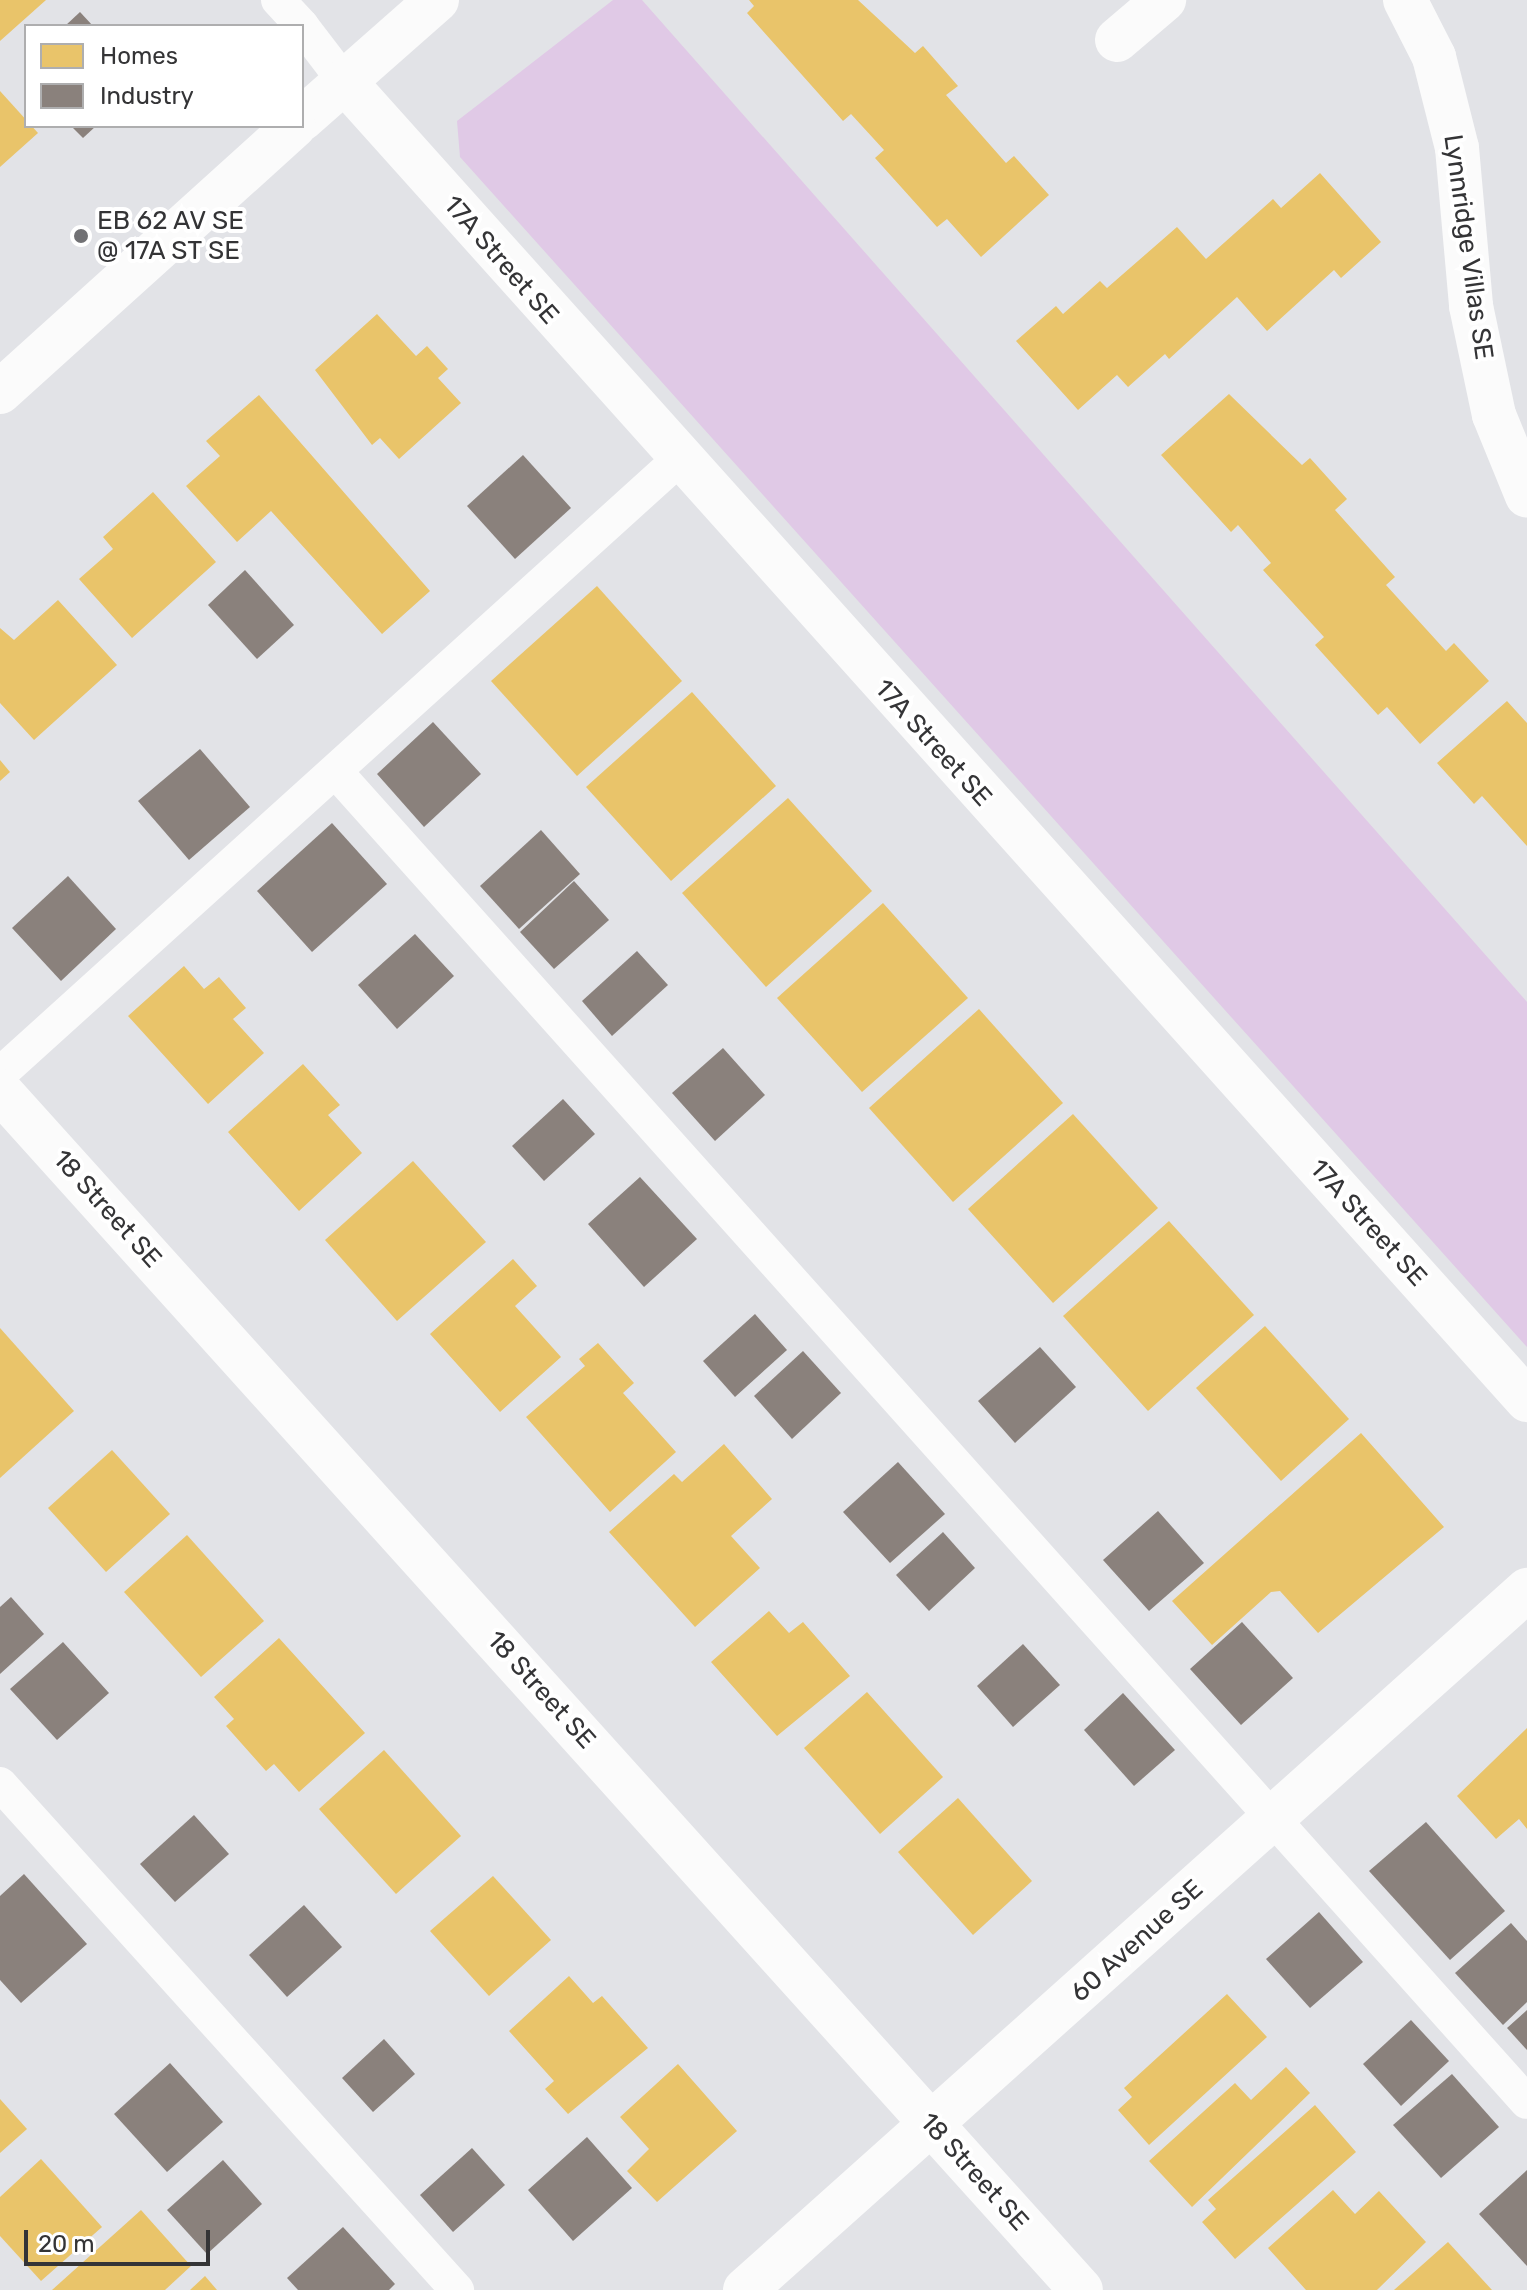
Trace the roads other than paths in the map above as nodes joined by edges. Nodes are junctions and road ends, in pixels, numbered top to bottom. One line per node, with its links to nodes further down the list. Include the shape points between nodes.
1 (278, 0): 5 (lane)
2 (437, 0): 8 (street)
3 (1164, 0): 7 (street)
4 (1405, 0): 13 (street, Lynnridge Villas SE, via 1434,57 1457,148 1471,306 1494,415)
5 (300, 24)
6 (304, 29): 8 (lane)
7 (1117, 40)
8 (344, 81): 9 (street); 12 (street, 17A Street SE)
9 (304, 117)
10 (292, 128): 11 (street)
11 (0, 392)
12 (678, 460): 14 (lane); 17 (street, 17A Street SE)
13 (1527, 496)
14 (336, 772): 15 (lane); 20 (lane)
15 (0, 1074)
16 (0, 1091): 22 (street, 18 Street SE)
17 (1527, 1400)
18 (1527, 1590): 20 (street, 60 Avenue SE)
19 (0, 1784): 23 (lane)
20 (1277, 1815): 21 (lane); 22 (street, 60 Avenue SE)
21 (1527, 2102)
22 (932, 2125): 24 (street, 60 Avenue SE); 25 (street, 18 Street SE)
23 (457, 2290)
24 (745, 2290)
25 (1081, 2290)

